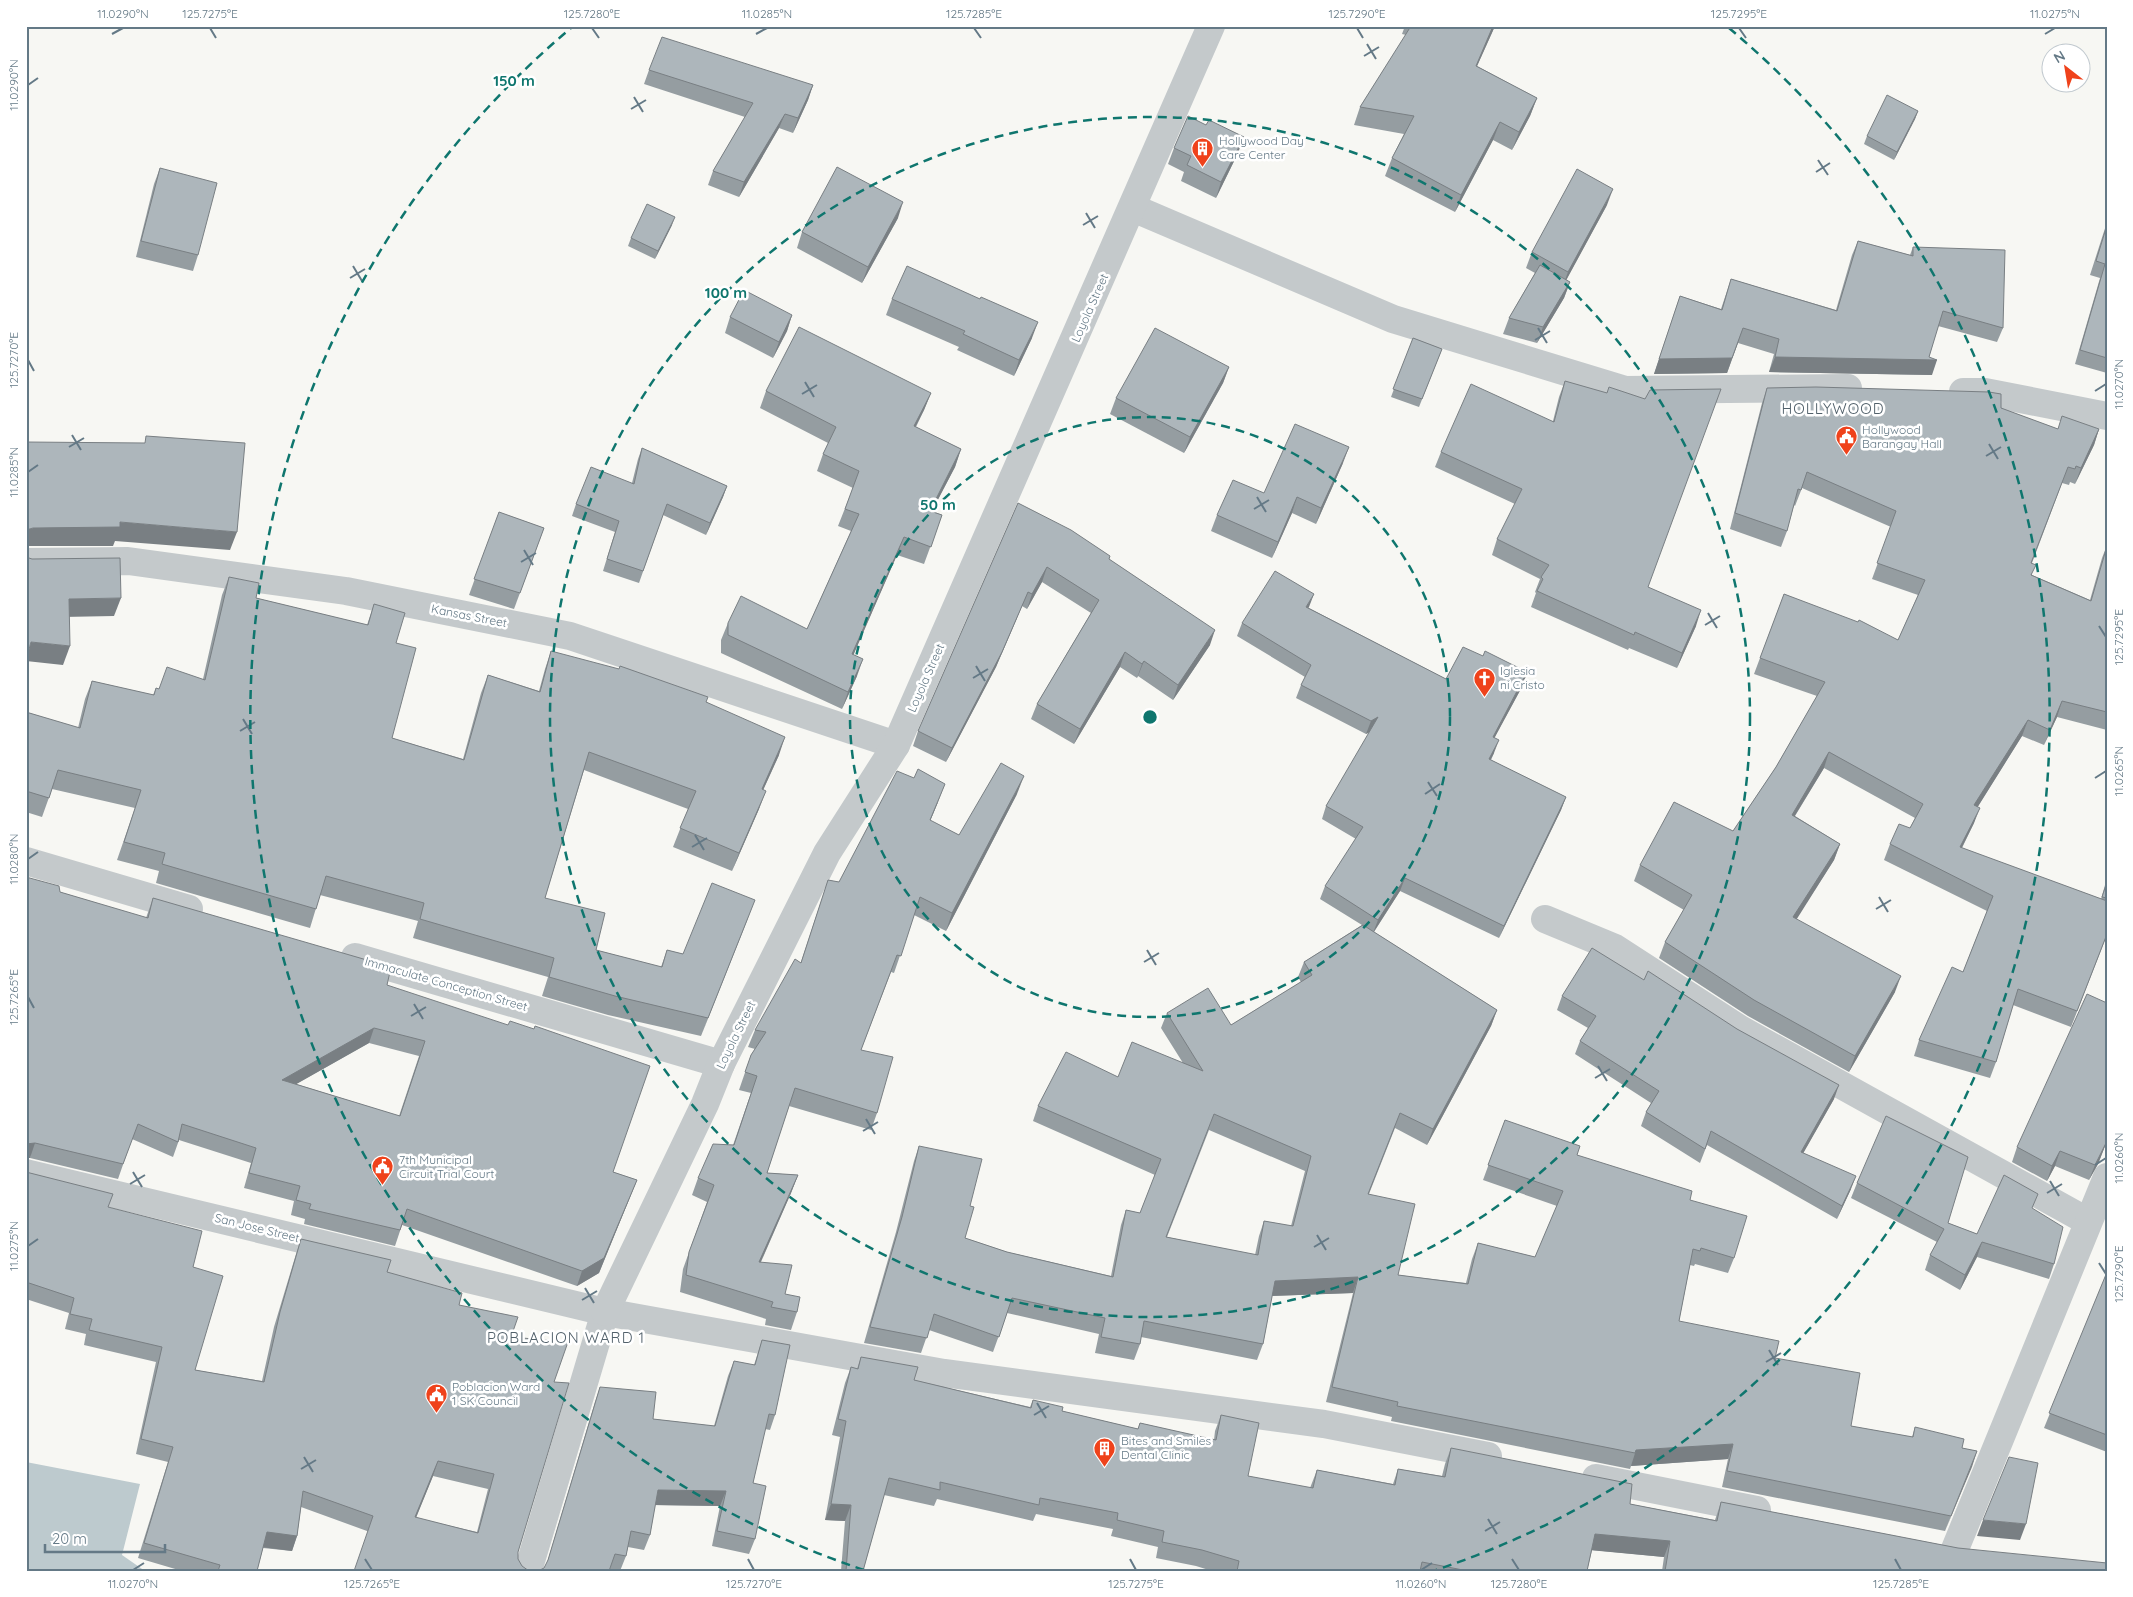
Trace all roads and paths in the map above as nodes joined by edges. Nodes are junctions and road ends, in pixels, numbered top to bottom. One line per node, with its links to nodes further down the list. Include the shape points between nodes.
1 (1211, 26): 2 (street, Loyola Street)
2 (1133, 208): 3 (street, via 1393,319 1625,390); 7 (street, Loyola Street)
3 (1868, 389)
4 (1936, 391): 5 (street, via 1985,392)
5 (2107, 416)
6 (26, 562): 7 (street, Kansas Street, via 128,561 336,590 570,636)
7 (896, 745): 12 (street, Loyola Street, via 827,853)
8 (26, 861): 9 (street)
9 (217, 917)
10 (1545, 919): 15 (street, via 1615,948 1740,1029)
11 (331, 950): 12 (street, Immaculate Conception Street)
12 (721, 1064): 16 (street, Loyola Street)
13 (26, 1173): 16 (street, San Jose Street)
14 (2107, 1177): 15 (street)
15 (2087, 1221): 21 (street)
16 (605, 1312): 17 (street, San Jose Street, via 944,1373 1324,1424); 23 (street, Loyola Street)
17 (1508, 1460)
18 (1567, 1472): 19 (street)
19 (1780, 1514)
20 (1926, 1543): 21 (street)
21 (1955, 1549): 22 (street)
22 (1984, 1552)
23 (528, 1571)

